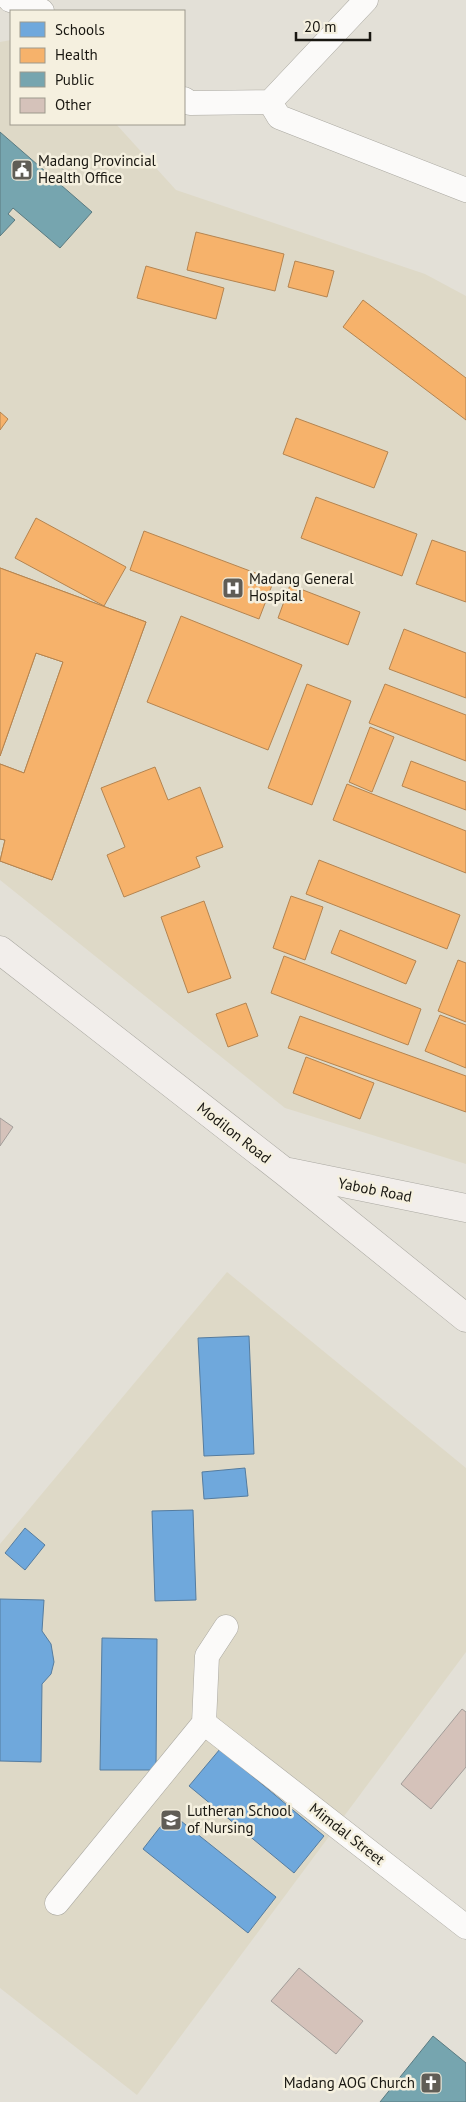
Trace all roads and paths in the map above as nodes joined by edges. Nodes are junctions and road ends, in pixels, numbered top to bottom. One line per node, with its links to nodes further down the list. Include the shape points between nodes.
1 (10, 0): 3 (street)
2 (366, 0): 5 (street)
3 (39, 10)
4 (185, 99): 5 (street, via 190,103)
5 (270, 102): 6 (street, via 279,117)
6 (466, 190)
7 (0, 950): 8 (main road, Modilon Road)
8 (285, 1172): 9 (main road, Yabob Road); 10 (main road, Modilon Road)
9 (466, 1208)
10 (466, 1318)
11 (226, 1627): 12 (street, via 207,1656)
12 (204, 1723): 13 (street); 14 (street, Mimdal Street)
13 (57, 1903)
14 (466, 1927)

